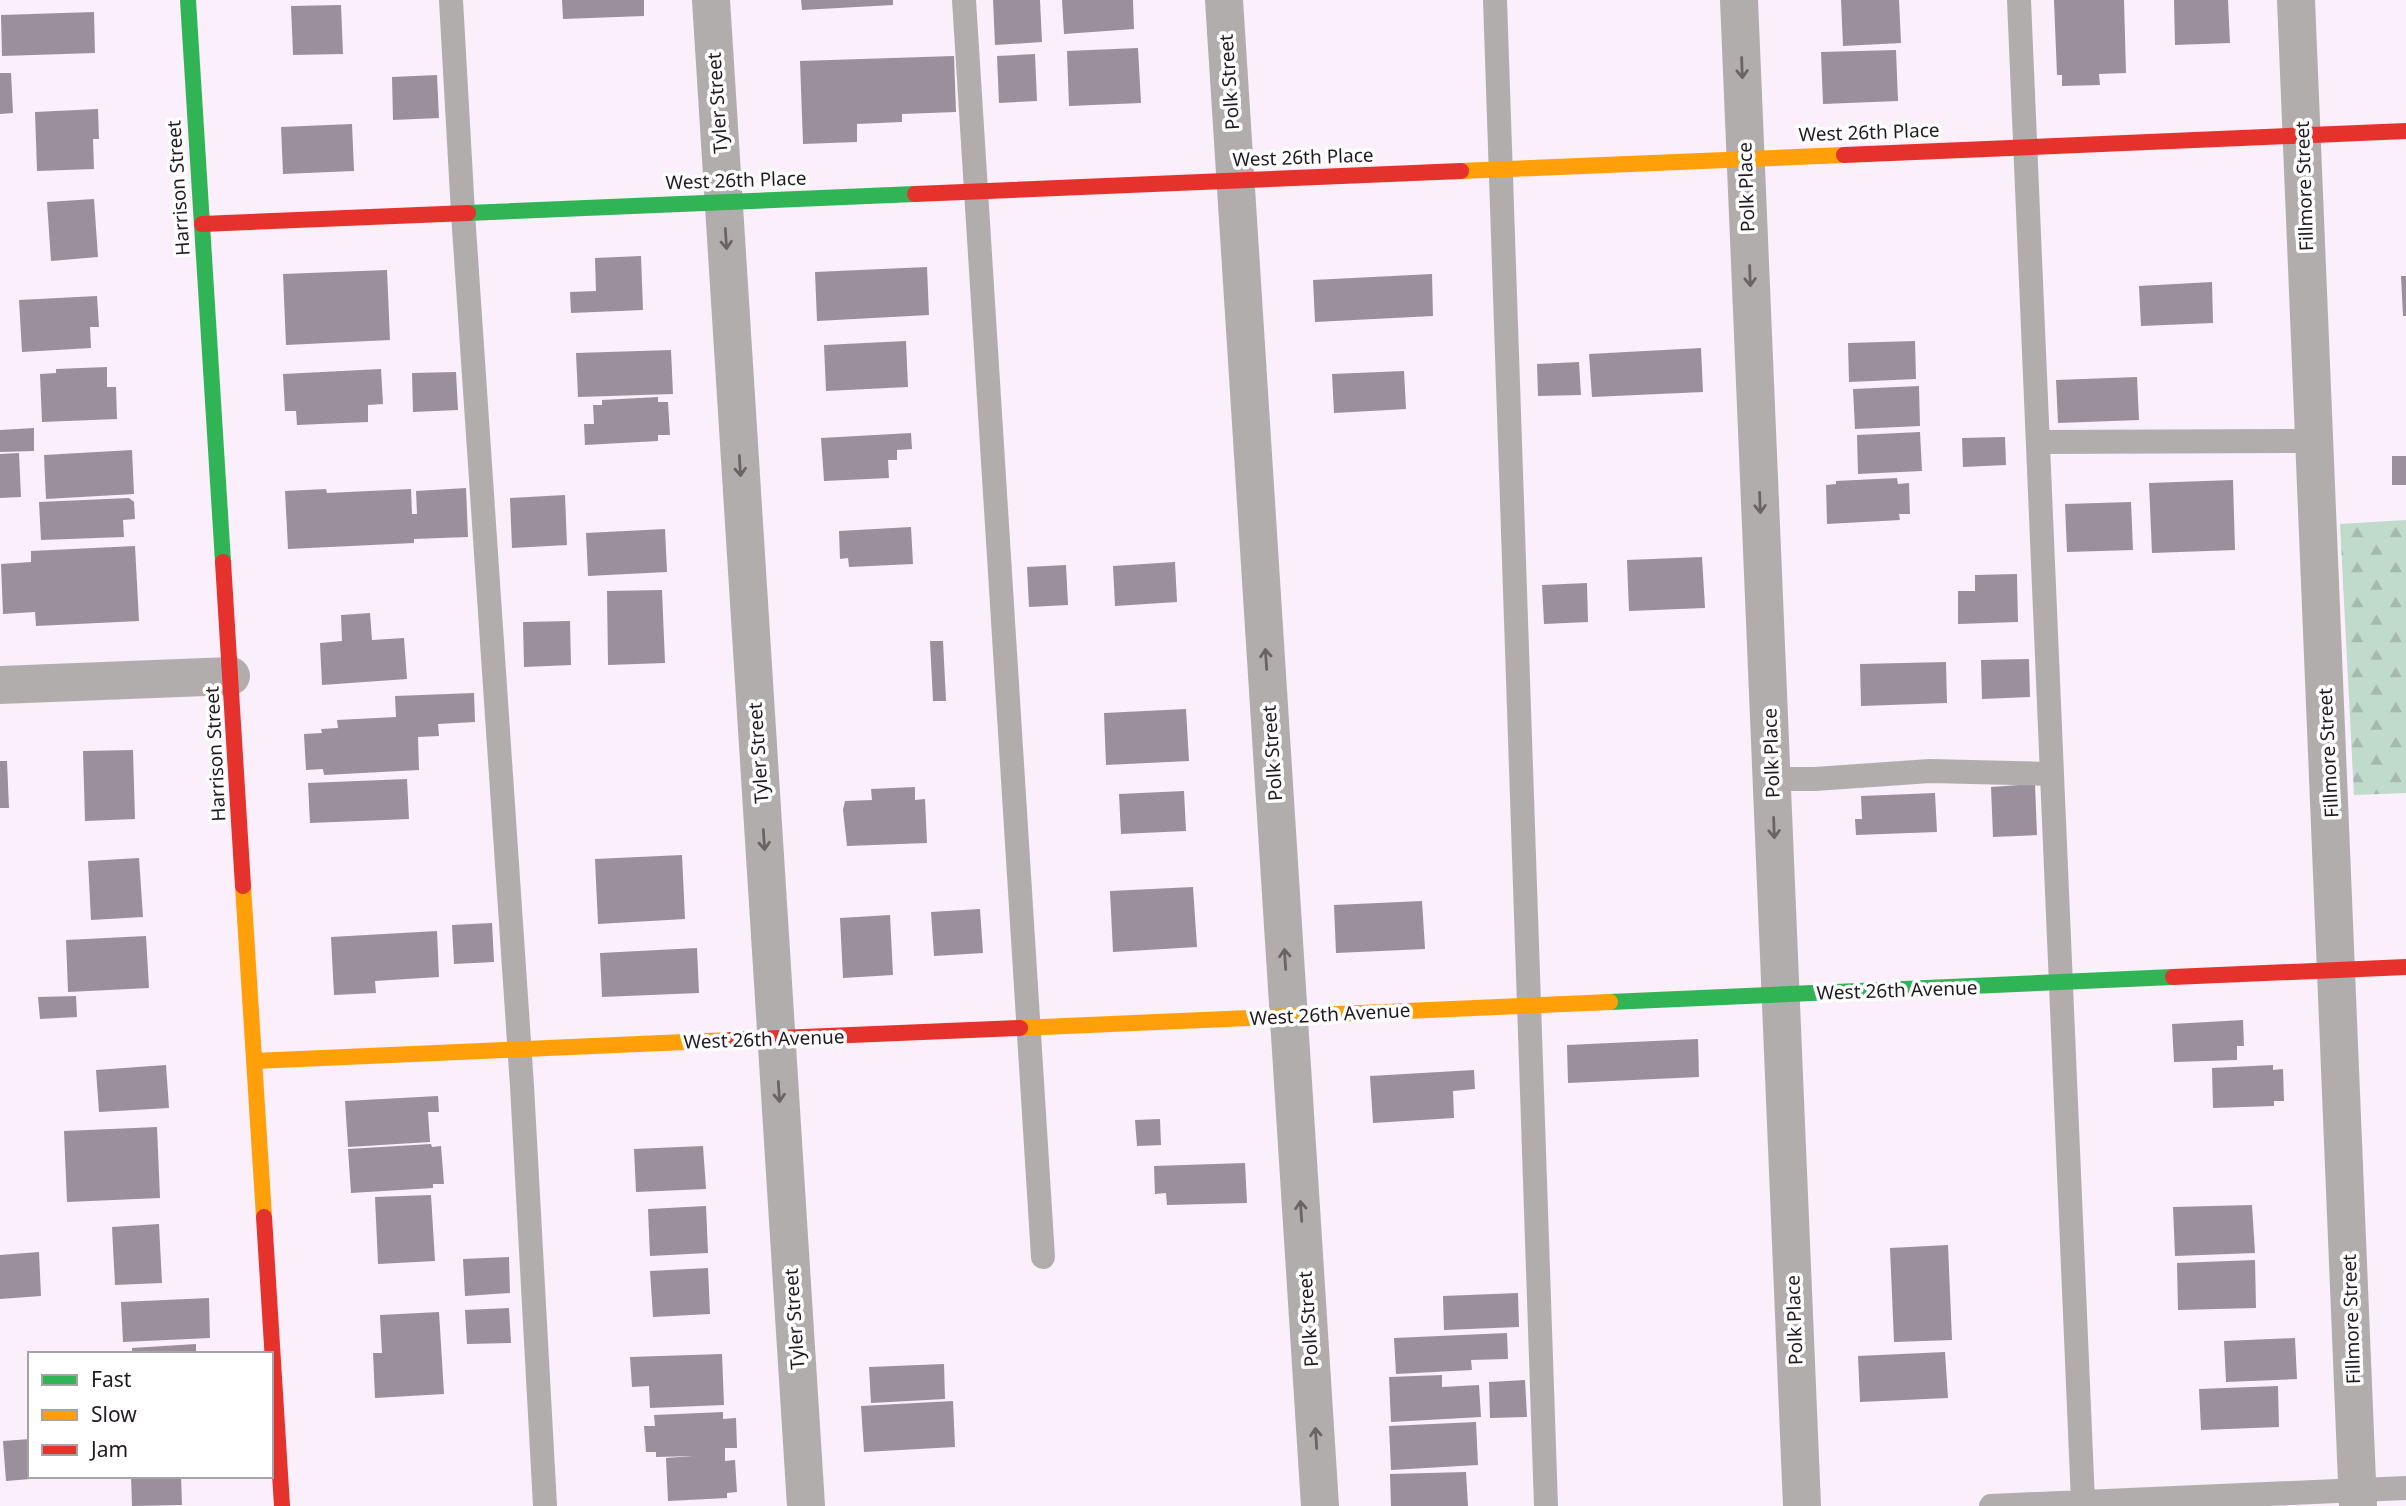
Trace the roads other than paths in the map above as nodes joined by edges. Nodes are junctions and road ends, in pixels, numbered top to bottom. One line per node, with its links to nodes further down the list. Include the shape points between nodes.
1 (188, 0): 19 (street, Harrison Street)
2 (451, 0): 18 (lane)
3 (710, 0): 17 (street, Tyler Street)
4 (964, 0): 16 (lane)
5 (1224, 0): 15 (street, Polk Street)
6 (1495, 0): 14 (lane)
7 (1739, 0): 13 (street, Polk Place, one-way to 13)
8 (2019, 0): 12 (lane)
9 (2296, 0): 11 (street, Fillmore Street)
10 (2406, 131): 11 (street, West 26th Place)
11 (2301, 135): 12 (street, West 26th Place); 20 (street, Fillmore Street)
12 (2025, 147): 13 (street, West 26th Place); 21 (lane)
13 (1745, 158): 14 (street, West 26th Place); 25 (street, Polk Place, one-way to 25)
14 (1501, 169): 15 (street, West 26th Place); 30 (lane)
15 (1236, 180): 16 (street, West 26th Place); 31 (street, Polk Street, one-way to 15)
16 (976, 191): 17 (street, West 26th Place); 32 (lane)
17 (723, 202): 18 (street, West 26th Place); 33 (street, Tyler Street, one-way to 33)
18 (463, 213): 19 (street, West 26th Place); 34 (lane)
19 (202, 224): 22 (street, Harrison Street)
20 (2315, 441): 21 (lane); 27 (street, Fillmore Street)
21 (2038, 442): 24 (lane)
22 (231, 676): 23 (street); 35 (street, Harrison Street)
23 (0, 685)
24 (2052, 774): 25 (lane, via 1930,771); 28 (lane)
25 (1772, 779): 29 (street, Polk Place, one-way to 29)
26 (2406, 967): 27 (street, West 26th Avenue)
27 (2338, 970): 28 (street, West 26th Avenue); 40 (street, Fillmore Street)
28 (2061, 983): 29 (street, West 26th Avenue); 41 (lane)
29 (1780, 995): 30 (street, West 26th Avenue); 47 (street, Polk Place)
30 (1529, 1006): 31 (street, West 26th Avenue); 46 (lane)
31 (1289, 1016): 32 (street, West 26th Avenue); 45 (street, Polk Street, one-way to 31)
32 (1029, 1028): 33 (street, West 26th Avenue); 36 (lane)
33 (776, 1038): 34 (street, West 26th Avenue); 44 (street, Tyler Street, one-way to 44)
34 (519, 1050): 35 (street, West 26th Avenue); 43 (lane)
35 (254, 1061): 37 (street, Harrison Street)
36 (1043, 1257)
37 (272, 1352)
38 (273, 1363): 42 (street, Harrison Street)
39 (2406, 1488): 40 (lane)
40 (2358, 1498): 41 (lane)
41 (2084, 1502): 48 (lane)
42 (282, 1506)
43 (545, 1506)
44 (806, 1506)
45 (1320, 1506)
46 (1546, 1506)
47 (1802, 1506)
48 (1991, 1506)

